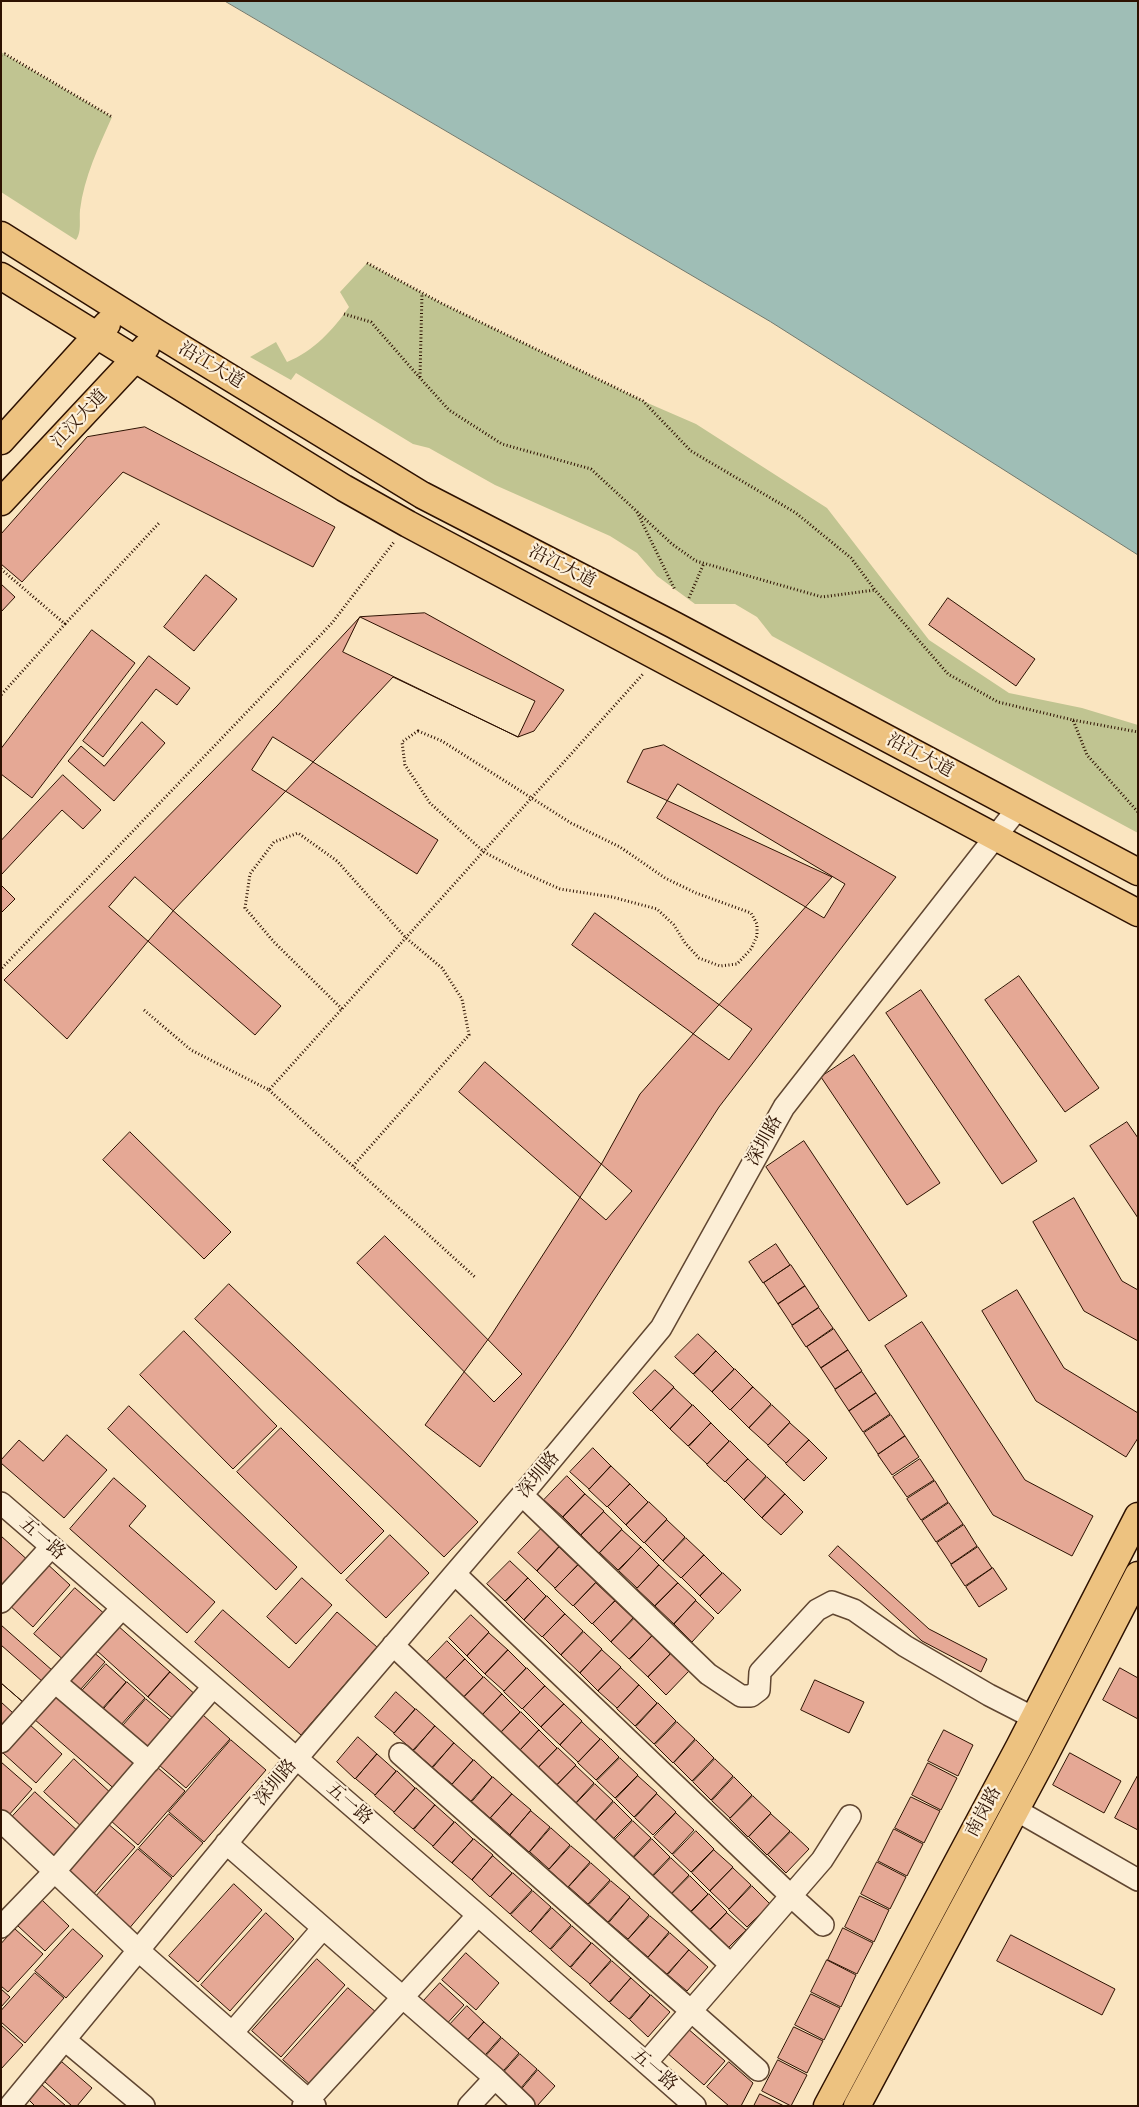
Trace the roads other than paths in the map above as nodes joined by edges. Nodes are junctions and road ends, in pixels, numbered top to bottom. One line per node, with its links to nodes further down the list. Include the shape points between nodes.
1 (1, 235): 3 (main road, 沿江大道)
2 (1, 276): 5 (main road, 沿江大道)
3 (118, 309): 4 (main road, 沿江大道); 5 (main road)
4 (157, 333): 6 (main road, 江汉大道); 9 (main road, 沿江大道, via 422,495)
5 (97, 336): 6 (main road, 沿江大道); 7 (main road)
6 (136, 360): 8 (main road, 江汉大道); 10 (main road, 沿江大道, via 408,524)
7 (1, 441)
8 (1, 502)
9 (1018, 808): 10 (street, 深圳路); 11 (main road, 沿江大道)
10 (994, 837): 12 (main road, 沿江大道); 13 (street, 深圳路, via 784,1107 661,1328)
11 (1138, 872)
12 (1138, 913)
13 (522, 1495): 17 (street, 深圳路); 24 (street, via 708,1674 741,1696 751,1696 759,1690 760,1672 817,1610 832,1602 854,1610 905,1646)
14 (1, 1503): 16 (street, 五一路)
15 (1138, 1516): 24 (main road, 南岗路)
16 (51, 1547): 19 (street); 20 (street, 五一路)
17 (455, 1574): 21 (street, 深圳路); 35 (street)
18 (1138, 1575): 29 (main road, 南岗路)
19 (1, 1602)
20 (122, 1608): 22 (street); 23 (street, 五一路)
21 (393, 1645): 27 (street, 深圳路); 41 (street)
22 (55, 1682): 25 (street); 28 (street)
23 (213, 1687): 27 (street, 五一路); 28 (street)
24 (1034, 1718): 55 (main road, 南岗路)
25 (1, 1742)
26 (400, 1754): 43 (street)
27 (296, 1759): 32 (street, 深圳路); 36 (street, 五一路)
28 (149, 1762): 33 (street)
29 (1016, 1810): 34 (street); 56 (main road, 南岗路)
30 (850, 1816): 35 (street, via 822,1860)
31 (1, 1821): 33 (street)
32 (226, 1843): 39 (street); 40 (street, 深圳路)
33 (55, 1871): 38 (street); 40 (street)
34 (1138, 1880)
35 (791, 1896): 37 (street); 41 (street)
36 (478, 1915): 42 (street); 46 (street, 五一路)
37 (824, 1925)
38 (1, 1927)
39 (323, 1928): 42 (street); 44 (street)
40 (138, 1950): 44 (street); 45 (street, 深圳路)
41 (731, 1965): 43 (street)
42 (404, 1998): 48 (street); 49 (street)
43 (690, 2012): 46 (street); 47 (street)
44 (232, 2032): 49 (street)
45 (65, 2040): 50 (street, 深圳路); 51 (street)
46 (646, 2063): 54 (street, 五一路)
47 (758, 2070)
48 (495, 2078): 52 (street); 53 (street)
49 (309, 2104)
50 (10, 2106)
51 (144, 2106)
52 (469, 2106)
53 (524, 2106)
54 (695, 2106)
55 (827, 2106)
56 (857, 2106)

